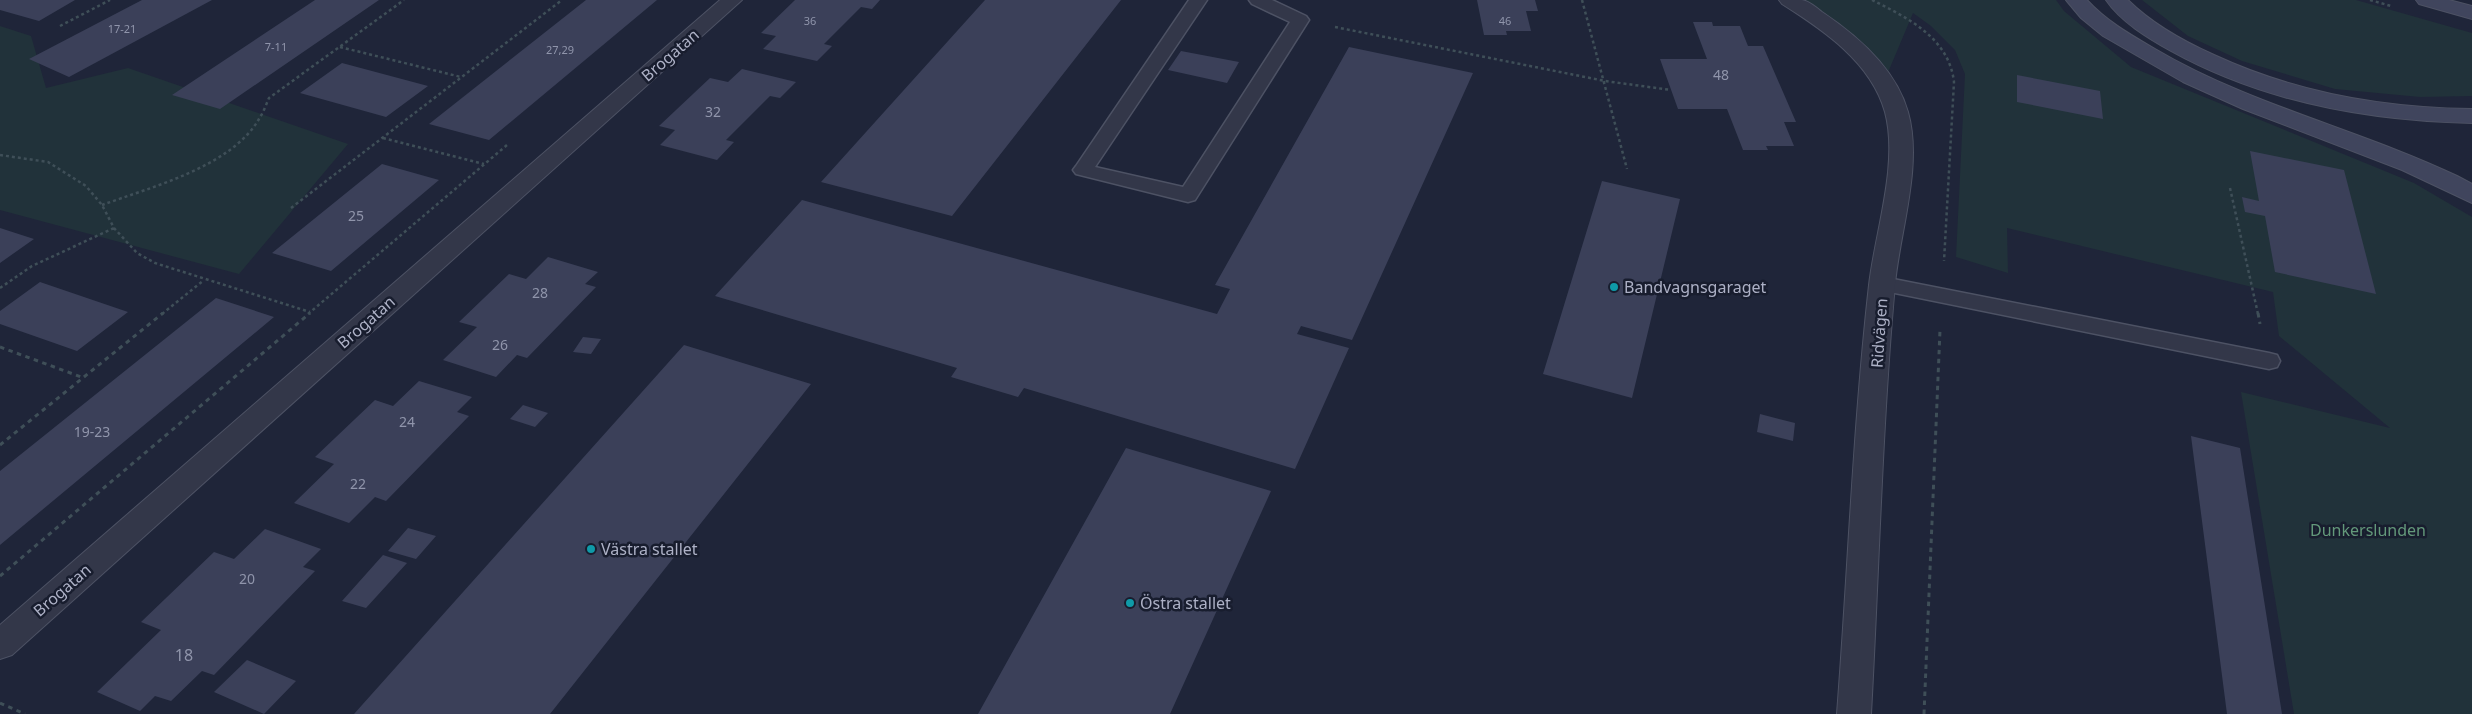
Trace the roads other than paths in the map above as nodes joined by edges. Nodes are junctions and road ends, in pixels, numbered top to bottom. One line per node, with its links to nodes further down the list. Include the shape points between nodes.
1 (732, 0): 13 (street, Brogatan)
2 (1198, 0): 3 (lane, via 1083,170 1188,195 1300,20)
3 (1258, 0)
4 (1789, 0): 11 (street, Ridvägen, via 1841,34 1862,53 1884,82 1896,112 1901,143)
5 (2076, 0): 10 (main road, via 2126,41 2177,71 2408,164 2453,183)
6 (2116, 0): 9 (main road, via 2172,43 2242,76 2297,94 2371,110 2412,115)
7 (2426, 0): 8 (main road)
8 (2472, 13)
9 (2472, 116)
10 (2472, 195)
11 (1883, 284): 12 (lane); 14 (street, Ridvägen)
12 (2269, 361)
13 (0, 645)
14 (1854, 714)

